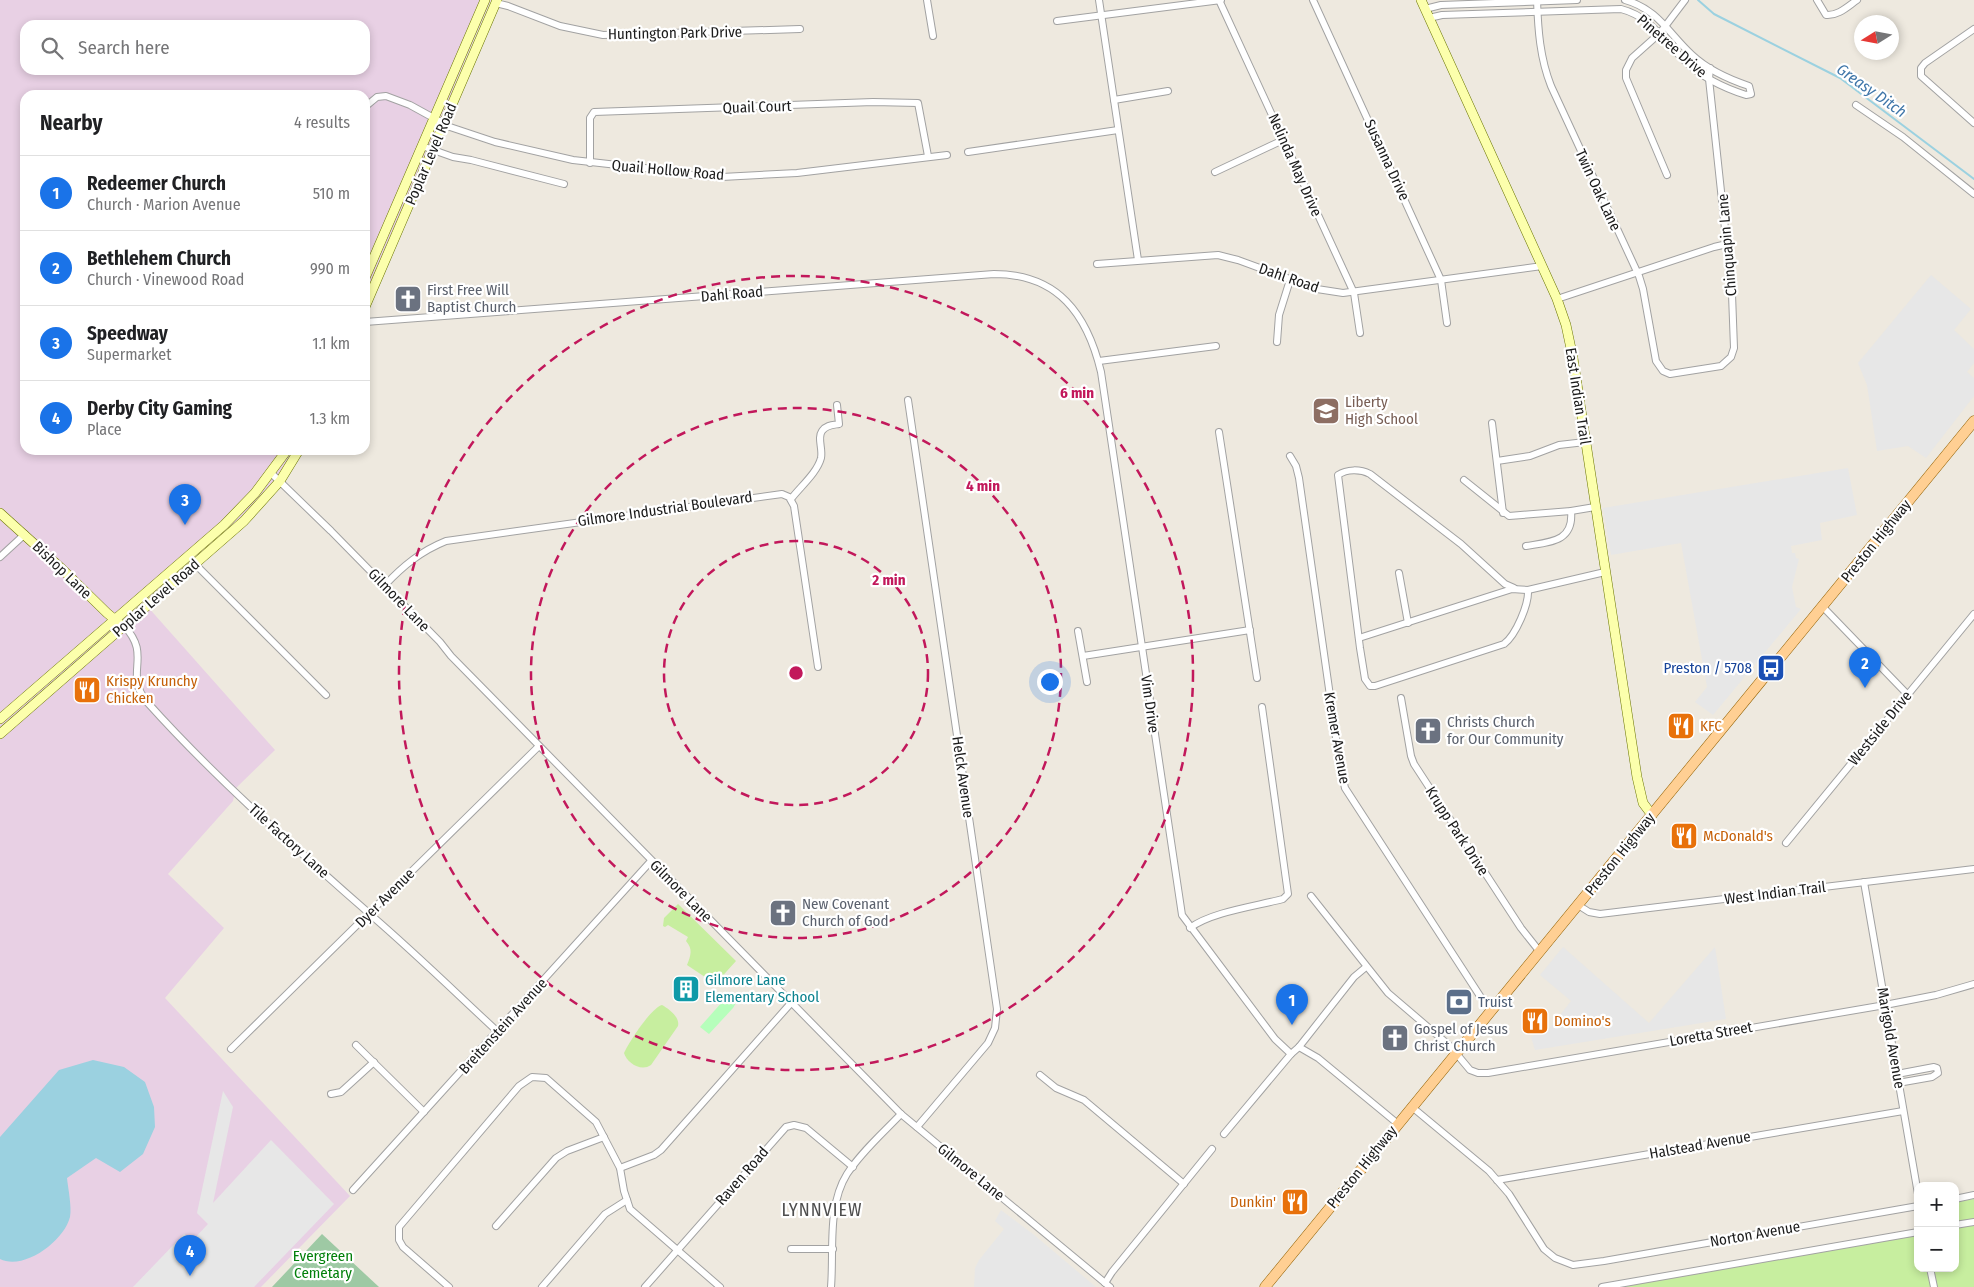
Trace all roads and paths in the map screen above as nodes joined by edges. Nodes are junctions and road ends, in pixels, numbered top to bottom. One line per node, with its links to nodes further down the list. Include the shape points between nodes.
1 (485, 0): 30 (main road, Poplar Level Road)
2 (927, 0): 23 (street)
3 (1099, 0): 17 (street)
4 (1219, 0): 5 (street); 17 (street); 34 (street, Nelinda May Drive)
5 (1223, 0)
6 (1313, 0): 52 (street, Susanna Drive)
7 (1420, 0): 16 (main road, East Indian Trail)
8 (1577, 0): 14 (street)
9 (1625, 0): 19 (street, Pinetree Drive, via 1650,11)
10 (1685, 0): 19 (street)
11 (1817, 0): 12 (street, via 1829,16)
12 (1857, 0)
13 (496, 1): 20 (street, Huntington Park Drive, via 560,26 603,35); 31 (main road, Poplar Level Road)
14 (1537, 1): 15 (street, Twin Oak Lane); 16 (street, via 1441,5)
15 (1538, 10): 16 (street, Pinetree Drive); 22 (street, Pinetree Drive, via 1621,9 1644,19); 50 (street, Twin Oak Lane, via 1541,53 1551,86)
16 (1427, 14): 49 (main road, East Indian Trail)
17 (1101, 16): 18 (street); 27 (street)
18 (1056, 21)
19 (1665, 24): 22 (street); 24 (street, Pinetree Drive, via 1686,50)
20 (800, 29)
21 (1974, 29): 32 (street, via 1925,63 1921,70 1921,76)
22 (1660, 33): 25 (street, Pinetree Drive, via 1688,64); 42 (street, via 1632,58 1626,78)
23 (933, 36)
24 (1710, 68): 25 (street, Chinquapin Lane); 25 (street, Pinetree Drive, via 1749,86 1751,94 1746,96)
25 (1709, 79): 45 (street, Chinquapin Lane)
26 (1168, 91): 27 (street)
27 (1114, 100): 33 (street)
28 (370, 103): 30 (street, Quail Hollow Road, via 377,97 386,96)
29 (1856, 105): 44 (street, via 1910,142)
30 (434, 118): 31 (street, Quail Hollow Road); 35 (main road, Poplar Level Road)
31 (444, 123): 36 (main road, Poplar Level Road); 40 (street, Quail Hollow Road, via 495,142)
32 (1974, 123)
33 (1118, 130): 37 (street); 46 (street)
34 (1283, 140): 41 (street); 53 (street, Nelinda May Drive)
35 (422, 146): 36 (street); 48 (main road, Poplar Level Road)
36 (432, 150): 43 (street); 54 (main road, Poplar Level Road)
37 (968, 152)
38 (947, 155): 39 (street, Quail Hollow Road)
39 (928, 156): 40 (street, Quail Hollow Road, via 829,170 722,177); 40 (street, Quail Court, via 918,103 873,102 594,112 590,118)
40 (590, 163)
41 (1216, 172)
42 (1667, 175)
43 (564, 184)
44 (1974, 194)
45 (1727, 244): 50 (street); 63 (street, Chinquapin Lane, via 1733,353 1721,366)
46 (1138, 260): 47 (street, Dahl Road); 51 (street, Dahl Road, via 1218,255)
47 (1097, 264)
48 (370, 266)
49 (1542, 266): 52 (street, Dahl Road); 55 (main road, East Indian Trail)
50 (1637, 272): 55 (street); 63 (street, Twin Oak Lane, via 1656,361 1663,371)
51 (1290, 280): 53 (street, Dahl Road, via 1329,292); 60 (street, via 1279,316)
52 (1442, 280): 53 (street, Dahl Road); 58 (street, Susanna Drive)
53 (1353, 291): 59 (street, Nelinda May Drive)
54 (370, 295)
55 (1557, 299): 69 (main road, East Indian Trail, via 1570,341)
56 (370, 322): 57 (street, Dahl Road, via 994,274 1016,275 1044,284 1068,302)
57 (1083, 322): 62 (street, Vim Drive)
58 (1447, 323)
59 (1360, 333)
60 (1277, 342)
61 (1216, 346): 62 (street)
62 (1099, 361): 100 (street, Vim Drive)
63 (1670, 374)
64 (908, 400): 143 (street, Helck Avenue, via 997,1009 995,1028 988,1042)
65 (837, 405): 77 (street, via 839,424 828,425 822,430 822,454 818,466)
66 (1974, 421): 92 (main road, Preston Highway)
67 (1492, 423): 73 (street)
68 (1219, 432): 97 (street)
69 (1585, 442): 73 (street, via 1559,445 1530,456); 78 (main road, East Indian Trail)
70 (284, 455): 74 (main road, Poplar Level Road)
71 (296, 455): 75 (main road, Poplar Level Road)
72 (1290, 456): 126 (street, Kremer Avenue, via 1299,478 1345,788 1480,996)
73 (1497, 461): 81 (street)
74 (271, 473): 75 (street, Gilmore Lane); 84 (main road, Poplar Level Road, via 239,510)
75 (280, 480): 86 (main road, Poplar Level Road, via 244,521); 89 (street, Gilmore Lane)
76 (1464, 480): 81 (street)
77 (791, 499): 89 (street, Gilmore Industrial Boulevard, via 782,494 761,496 454,539 415,557); 102 (street)
78 (1595, 507): 79 (street); 87 (main road, East Indian Trail)
79 (1571, 511): 81 (street, via 1514,516); 83 (street, via 1571,525 1565,535 1554,542)
80 (0, 513): 82 (main road, Bishop Lane)
81 (1503, 513)
82 (25, 534): 85 (street); 94 (main road, Bishop Lane)
83 (1526, 546)
84 (188, 556): 86 (street); 94 (main road, Poplar Level Road)
85 (0, 557)
86 (195, 564): 96 (main road, Poplar Level Road); 106 (street)
87 (1605, 572): 91 (street); 112 (main road, East Indian Trail, via 1637,777 1643,803)
88 (1400, 573): 95 (street)
89 (385, 585): 111 (street, Gilmore Lane)
90 (1514, 588): 91 (street); 95 (street); 99 (street, via 1505,584 1462,544 1364,471 1342,473 1338,475)
91 (1528, 590): 99 (street, via 1527,603 1512,635 1504,644 1375,686 1370,686 1365,679)
92 (1822, 606): 105 (street); 112 (main road, Preston Highway)
93 (1974, 614): 105 (street, Westside Drive)
94 (115, 619): 96 (main road, Bishop Lane); 109 (main road, Poplar Level Road)
95 (1408, 623): 99 (street)
96 (124, 626): 110 (main road, Poplar Level Road); 119 (street, Tile Factory Lane, via 137,644 137,684 148,702 225,782)
97 (1250, 630): 100 (street); 103 (street)
98 (1078, 631): 101 (street)
99 (1359, 638)
100 (1142, 646): 101 (street); 120 (street, Vim Drive, via 1180,905)
101 (1083, 656): 104 (street)
102 (818, 667)
103 (1257, 678)
104 (1087, 682)
105 (1907, 694): 113 (street, Westside Drive)
106 (326, 695)
107 (1401, 698): 121 (street, Krupp Park Drive, via 1414,764)
108 (1262, 707): 120 (street, via 1287,896 1219,915)
109 (0, 719)
110 (0, 734)
111 (539, 746): 114 (street, Gilmore Lane); 119 (street, Dyer Avenue)
112 (1652, 815): 118 (main road, Preston Highway)
113 (1786, 843)
114 (651, 861): 124 (street, Gilmore Lane); 127 (street, Breitenstein Avenue)
115 (1974, 868): 116 (street, West Indian Trail)
116 (1864, 882): 118 (street, West Indian Trail, via 1600,914 1589,912); 125 (street, Marigold Avenue)
117 (1311, 896): 122 (street, Loretta Street)
118 (1578, 904): 121 (main road, Preston Highway)
119 (369, 913): 127 (street, Tile Factory Lane); 130 (street, Dyer Avenue)
120 (1190, 928): 131 (street, Vim Drive)
121 (1540, 952): 126 (main road, Preston Highway)
122 (1366, 966): 129 (street); 132 (street, Loretta Street, via 1388,993)
123 (1974, 984): 125 (street, Loretta Street)
124 (791, 1003): 141 (street, Gilmore Lane); 148 (street, via 661,1150)
125 (1885, 1004): 132 (street, Loretta Street, via 1488,1073 1472,1071); 134 (street, Marigold Avenue)
126 (1492, 1009): 132 (main road, Preston Highway)
127 (498, 1032): 140 (street, Breitenstein Avenue)
128 (356, 1045): 133 (street)
129 (1299, 1047): 131 (street); 142 (street, via 1318,1058)
130 (230, 1049)
131 (1290, 1054): 144 (street)
132 (1456, 1054): 138 (main road, Preston Highway)
133 (374, 1062): 137 (street, via 341,1092); 140 (street)
134 (1897, 1074): 136 (street, Marigold Avenue); 136 (street, via 1934,1067 1938,1073)
135 (1040, 1076): 151 (street, via 1056,1088 1084,1100)
136 (1898, 1083): 139 (street, Marigold Avenue)
137 (331, 1094)
138 (1412, 1107): 142 (main road, Preston Highway); 149 (street, Norton Avenue)
139 (1903, 1111): 149 (street, Halstead Avenue); 150 (street, Marigold Avenue)
140 (424, 1112): 152 (street, Breitenstein Avenue)
141 (901, 1114): 143 (street, Gilmore Lane); 147 (street)
142 (1398, 1124): 171 (main road, Preston Highway)
143 (917, 1127): 165 (street, Gilmore Lane)
144 (1224, 1134)
145 (604, 1137): 148 (street); 159 (street, via 556,1158); 166 (street, via 596,1122 546,1078 534,1076 519,1086 399,1227 399,1240 403,1247)
146 (1212, 1148): 151 (street)
147 (853, 1167): 162 (street, via 846,1175 838,1196); 163 (street, Raven Road, via 806,1128 798,1125 786,1127)
148 (620, 1168): 155 (street)
149 (1497, 1180): 156 (street, Norton Avenue, via 1549,1254 1566,1263 1580,1265)
150 (1916, 1182)
151 (1184, 1184): 165 (street, via 1112,1272)
152 (353, 1190)
153 (1974, 1195): 154 (street)
154 (1959, 1197)
155 (627, 1200): 163 (street, via 630,1209); 167 (street, via 605,1214)
156 (1914, 1207)
157 (1974, 1222): 158 (street)
158 (1959, 1225)
159 (496, 1226)
160 (1914, 1233): 172 (street, Norton Avenue)
161 (791, 1249): 162 (street)
162 (833, 1249): 170 (street)
163 (677, 1250): 168 (street, Raven Road); 169 (street)
164 (1931, 1272): 173 (street)
165 (1108, 1285)
166 (449, 1287)
167 (542, 1287)
168 (645, 1287)
169 (720, 1287)
170 (831, 1287)
171 (1265, 1287)
172 (1602, 1287)
173 (1934, 1287)

